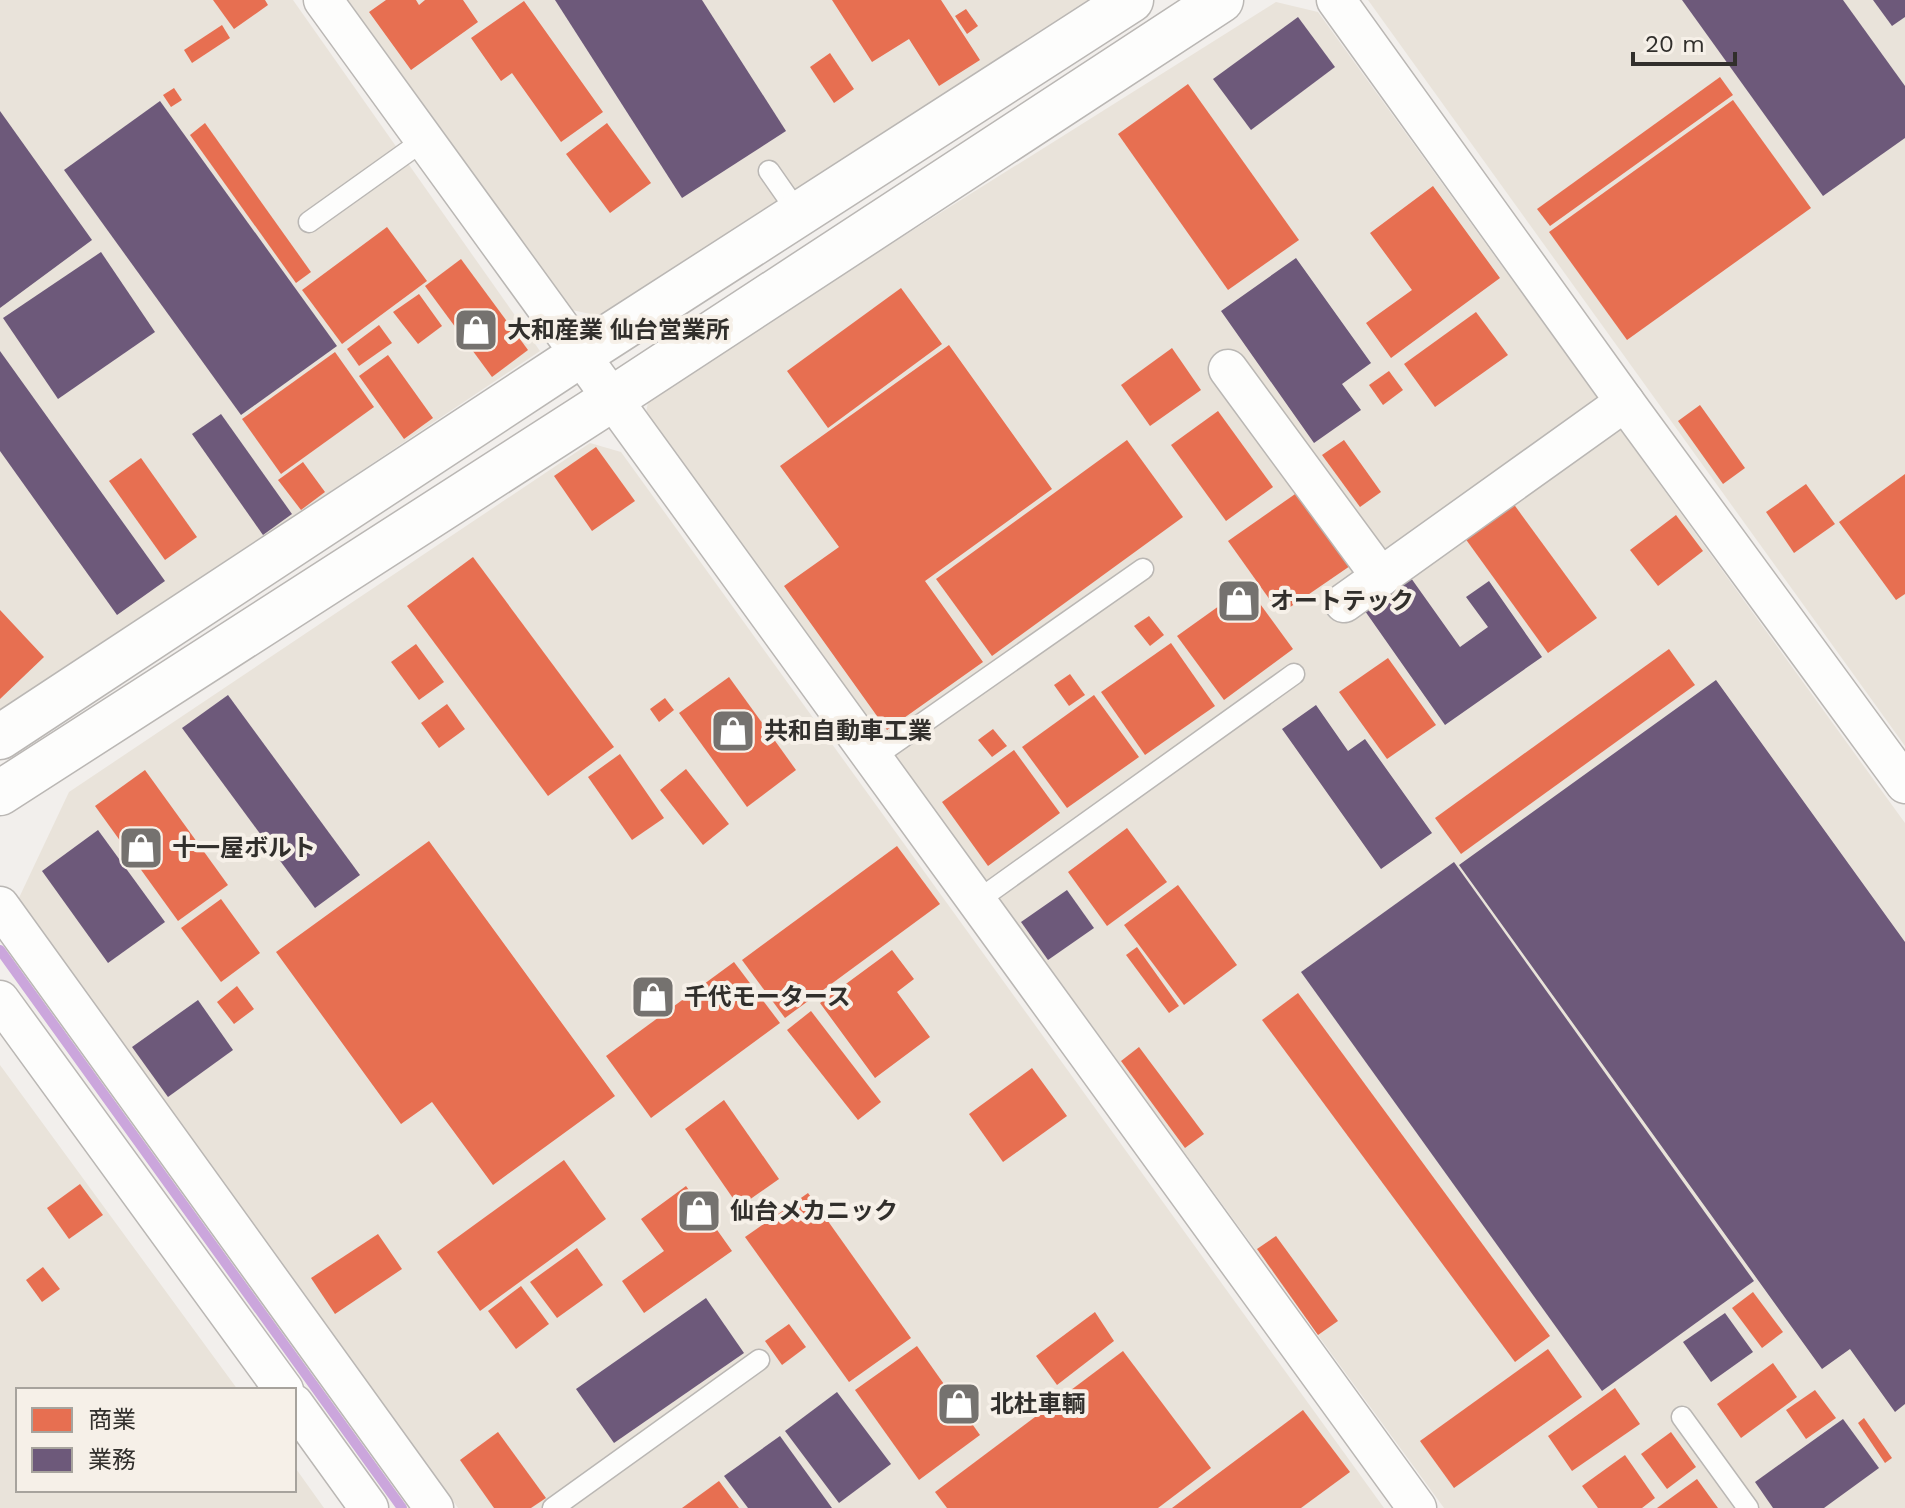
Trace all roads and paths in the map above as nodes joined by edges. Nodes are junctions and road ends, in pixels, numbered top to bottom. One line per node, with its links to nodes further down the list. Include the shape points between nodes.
1 (323, 0): 5 (street)
2 (1131, 0): 7 (street)
3 (1221, 0): 11 (street)
4 (1336, 0): 12 (street)
5 (424, 140): 8 (lane); 9 (street)
6 (769, 171): 7 (lane)
7 (799, 214): 9 (street)
8 (309, 222)
9 (580, 355): 11 (street); 17 (street)
10 (1228, 369): 14 (street)
11 (612, 399): 18 (street); 20 (street)
12 (1625, 402): 14 (street); 19 (street)
13 (1143, 569): 18 (lane)
14 (1381, 577): 15 (street)
15 (1344, 603)
16 (1294, 674): 21 (lane)
17 (0, 737)
18 (873, 758): 21 (street)
19 (1905, 784)
20 (0, 793)
21 (977, 901): 31 (street)
22 (0, 906): 29 (street)
23 (0, 1000): 25 (street)
24 (759, 1360): 30 (lane)
25 (283, 1388)
26 (296, 1407): 28 (street)
27 (1682, 1417): 32 (lane)
28 (369, 1508)
29 (434, 1508)
30 (553, 1508)
31 (1417, 1508)
32 (1748, 1508)

